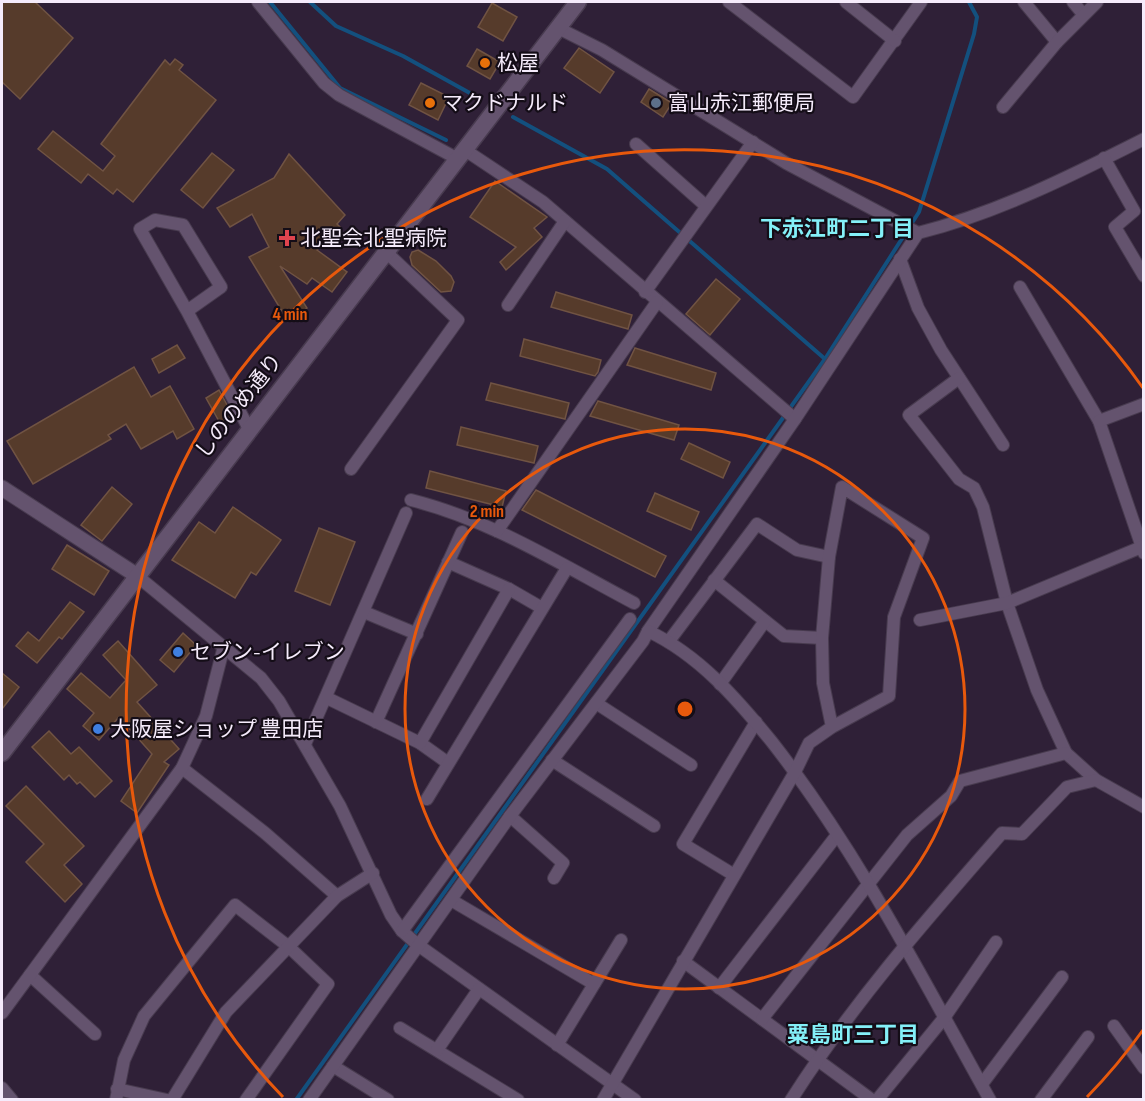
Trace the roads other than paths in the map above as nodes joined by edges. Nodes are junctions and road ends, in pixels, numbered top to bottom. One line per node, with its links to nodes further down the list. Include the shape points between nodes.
1 (258, 2): 17 (street, via 324,83 339,95)
2 (578, 2): 10 (main road, しののめ通り)
3 (729, 2): 11 (street, via 853,97)
4 (846, 2): 11 (street)
5 (921, 2): 11 (street)
6 (1024, 2): 12 (street)
7 (1073, 2): 9 (street)
8 (1096, 2): 9 (street)
9 (1083, 14): 12 (street)
10 (558, 28): 14 (street, via 602,50); 17 (main road, しののめ通り)
11 (895, 41)
12 (1057, 42): 13 (street)
13 (1003, 107)
14 (753, 142): 19 (street); 21 (street)
15 (636, 144): 19 (street)
16 (1142, 144): 18 (street)
17 (462, 155): 20 (street, via 543,202); 22 (main road, しののめ通り)
18 (1104, 158): 21 (street, via 1017,200 946,226); 24 (street, via 1134,211 1115,227)
19 (706, 206): 26 (street)
20 (566, 221): 26 (street); 28 (street)
21 (912, 229): 23 (street)
22 (386, 252): 34 (main road, しののめ通り); 36 (street, via 458,320)
23 (900, 259): 30 (street, via 918,308); 32 (street)
24 (1143, 276)
25 (1020, 287): 33 (street)
26 (645, 292): 27 (street)
27 (657, 302): 32 (street); 40 (street)
28 (508, 306)
29 (187, 311): 29 (street, via 221,287 183,225 155,220 140,229); 34 (street)
30 (959, 378): 35 (street); 50 (street, via 909,416 959,479 975,488)
31 (1143, 404): 33 (street)
32 (790, 414): 56 (street)
33 (1099, 421): 42 (street)
34 (249, 429): 46 (main road, しののめ通り)
35 (1003, 445)
36 (351, 469)
37 (2, 488): 46 (street)
38 (411, 500): 40 (street, via 449,509)
39 (406, 513): 52 (street)
40 (497, 531): 45 (street)
41 (462, 532): 44 (street)
42 (1143, 548): 50 (street)
43 (830, 557): 47 (street, via 797,550 757,524); 58 (street); 66 (street, via 842,487 922,538 894,617 889,696)
44 (448, 562): 48 (street); 57 (street)
45 (567, 567): 49 (street); 51 (street)
46 (136, 575): 60 (street); 69 (main road, しののめ通り)
47 (714, 580): 55 (street); 59 (street)
48 (509, 589): 51 (street); 67 (street)
49 (634, 603)
50 (1007, 603): 54 (street); 70 (street, via 1037,690)
51 (542, 608): 72 (street)
52 (364, 612): 57 (street); 62 (street)
53 (630, 619): 88 (street)
54 (921, 620)
55 (765, 621): 58 (street, via 784,636); 61 (street)
56 (648, 631): 59 (street); 63 (street)
57 (417, 634): 64 (street)
58 (822, 638): 66 (street, via 823,683)
59 (669, 641): 61 (street)
60 (224, 646): 68 (street, via 261,678); 74 (street, via 206,716)
61 (720, 684): 65 (street)
62 (327, 698): 64 (street); 68 (street)
63 (596, 703): 71 (street); 73 (street)
64 (376, 722): 67 (street)
65 (756, 722): 75 (street); 83 (street, via 683,844)
66 (832, 727): 75 (street, via 809,743)
67 (420, 743): 72 (street)
68 (305, 744): 82 (street)
69 (2, 753)
70 (1066, 753): 76 (street); 85 (street, via 960,781 951,796 907,835)
71 (552, 760): 79 (street); 80 (street)
72 (448, 763): 77 (street)
73 (691, 765)
74 (182, 768): 86 (street); 94 (street)
75 (795, 772): 81 (street); 83 (street)
76 (1096, 780): 78 (street); 91 (street, via 1067,787 1022,834 1002,833)
77 (427, 799)
78 (1143, 807)
79 (510, 816): 84 (street, via 563,863); 87 (street)
80 (654, 826)
81 (837, 835): 85 (street); 97 (street)
82 (373, 873): 86 (street); 88 (street, via 391,915)
83 (734, 875): 93 (street)
84 (554, 878)
85 (868, 885): 91 (street); 101 (street)
86 (337, 896): 92 (street)
87 (451, 900): 88 (street); 96 (street)
88 (410, 938): 98 (street); 109 (street)
89 (621, 940): 96 (street)
90 (996, 942): 100 (street)
91 (904, 945): 100 (street); 108 (street)
92 (289, 948): 114 (street, via 235,905 144,1016 124,1060); 116 (street, via 226,1012); 117 (street, via 328,984)
93 (683, 961): 97 (street); 111 (street)
94 (30, 975): 99 (street); 104 (street)
95 (1062, 977): 112 (street)
96 (594, 984): 106 (street)
97 (719, 988): 101 (street)
98 (479, 989): 106 (street); 107 (street)
99 (2, 1012)
100 (944, 1018): 112 (street); 125 (street)
101 (762, 1019): 108 (street)
102 (1114, 1026): 110 (street)
103 (400, 1028): 107 (street)
104 (96, 1034)
105 (1088, 1037): 127 (street)
106 (557, 1045): 111 (street)
107 (437, 1050): 120 (street)
108 (817, 1059): 123 (street); 124 (street)
109 (333, 1066): 118 (street); 119 (street)
110 (1143, 1068)
111 (612, 1083): 121 (street); 122 (street)
112 (982, 1084): 126 (street)
113 (2, 1088): 115 (street)
114 (117, 1094): 116 (street)
115 (12, 1100)
116 (170, 1100)
117 (246, 1100)
118 (309, 1100)
119 (388, 1100)
120 (518, 1100)
121 (603, 1100)
122 (635, 1100)
123 (791, 1100)
124 (872, 1100)
125 (877, 1100)
126 (990, 1100)
127 (1041, 1100)

